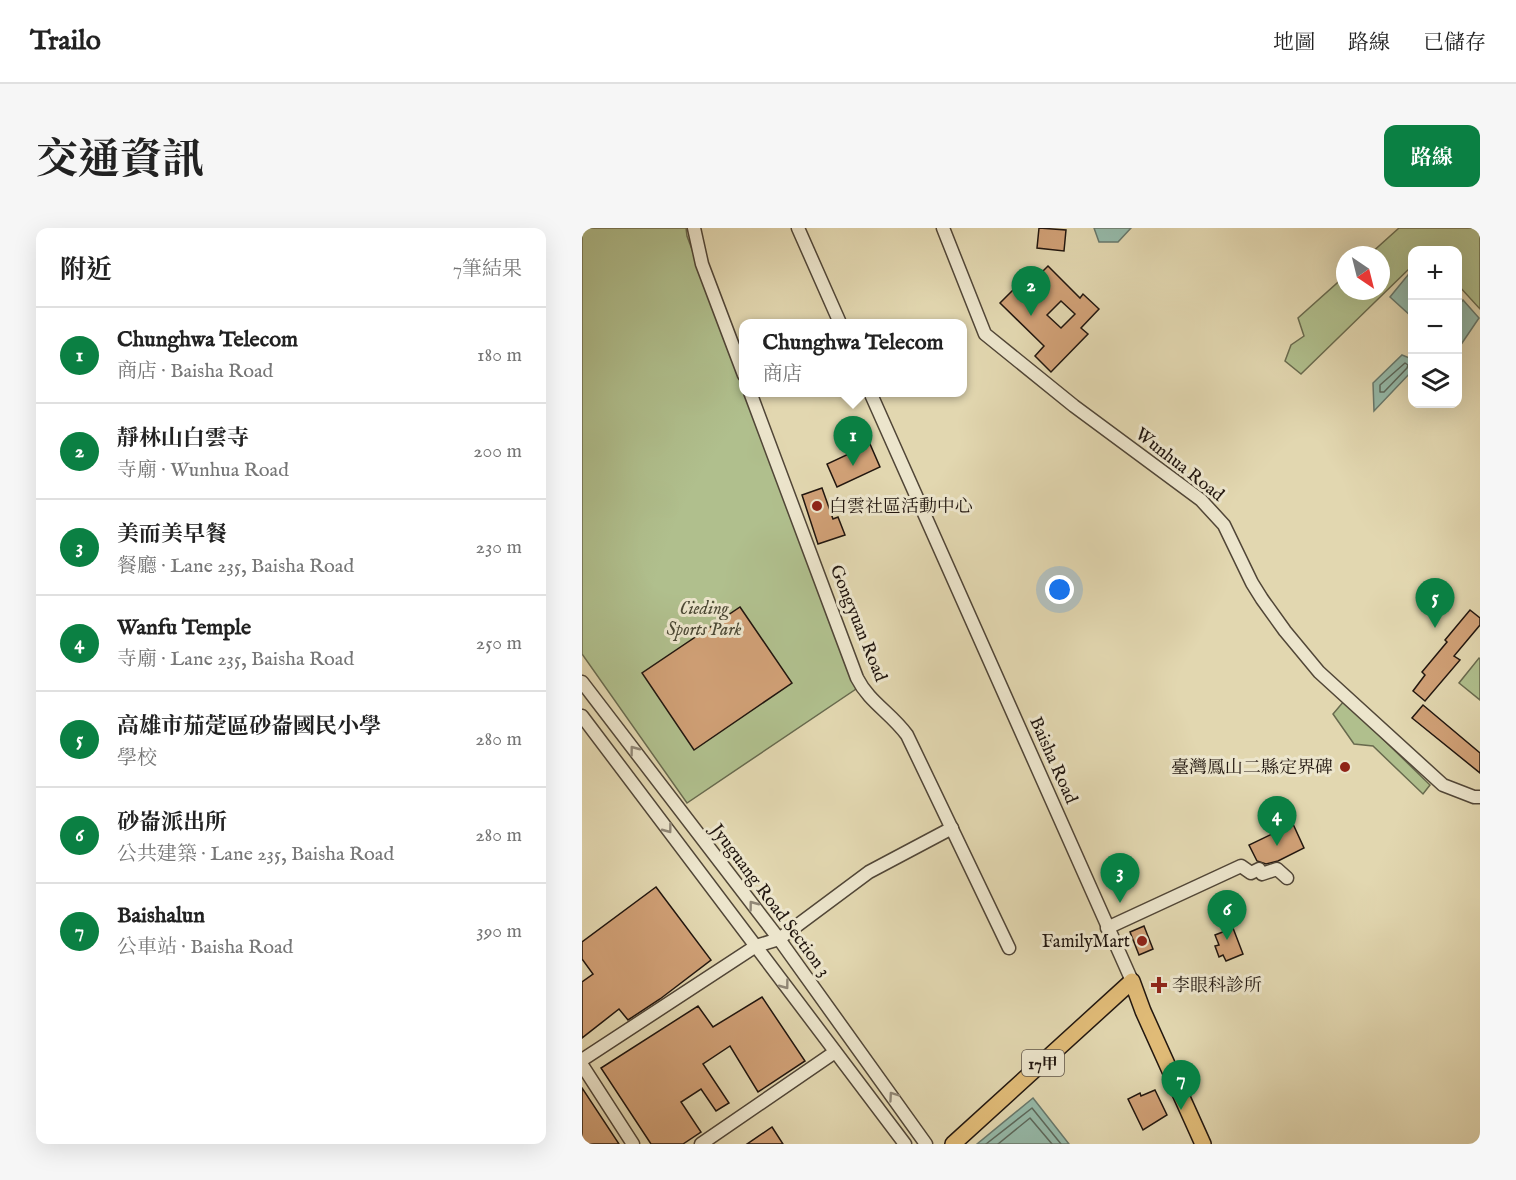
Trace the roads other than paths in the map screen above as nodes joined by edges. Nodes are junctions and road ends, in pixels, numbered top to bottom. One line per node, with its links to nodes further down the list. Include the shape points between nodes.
1 (693, 228): 5 (street, via 702,264)
2 (798, 228): 4 (street)
3 (942, 228): 10 (street, Wunhua Road, via 985,334 1201,500 1224,525 1262,599 1319,672 1443,785)
4 (838, 319)
5 (739, 362)
6 (752, 397): 11 (street, Gongyuan Road, via 857,678 867,695 888,711 907,735)
7 (872, 397): 13 (street, Baisha Road)
8 (582, 682): 14 (street, Jyuguang Road Section 3, one-way to 8)
9 (582, 716): 15 (street, one-way to 15)
10 (1480, 797)
11 (952, 828): 14 (street, via 869,872); 16 (street, Gongyuan Road)
12 (1287, 878): 13 (street, via 1277,869 1251,873 1241,866)
13 (1107, 928): 17 (street, Baisha Road)
14 (778, 939): 15 (street); 24 (street, Jyuguang Road Section 3, one-way to 14)
15 (756, 946): 18 (street, one-way to 18); 19 (street)
16 (1009, 948)
17 (1132, 981): 25 (main road, 17甲); 26 (main road, Baisha Road)
18 (835, 1052): 22 (street); 23 (street)
19 (582, 1060)
20 (582, 1065): 21 (street)
21 (633, 1144)
22 (701, 1144)
23 (905, 1144)
24 (926, 1144)
25 (954, 1144)
26 (1203, 1144)

